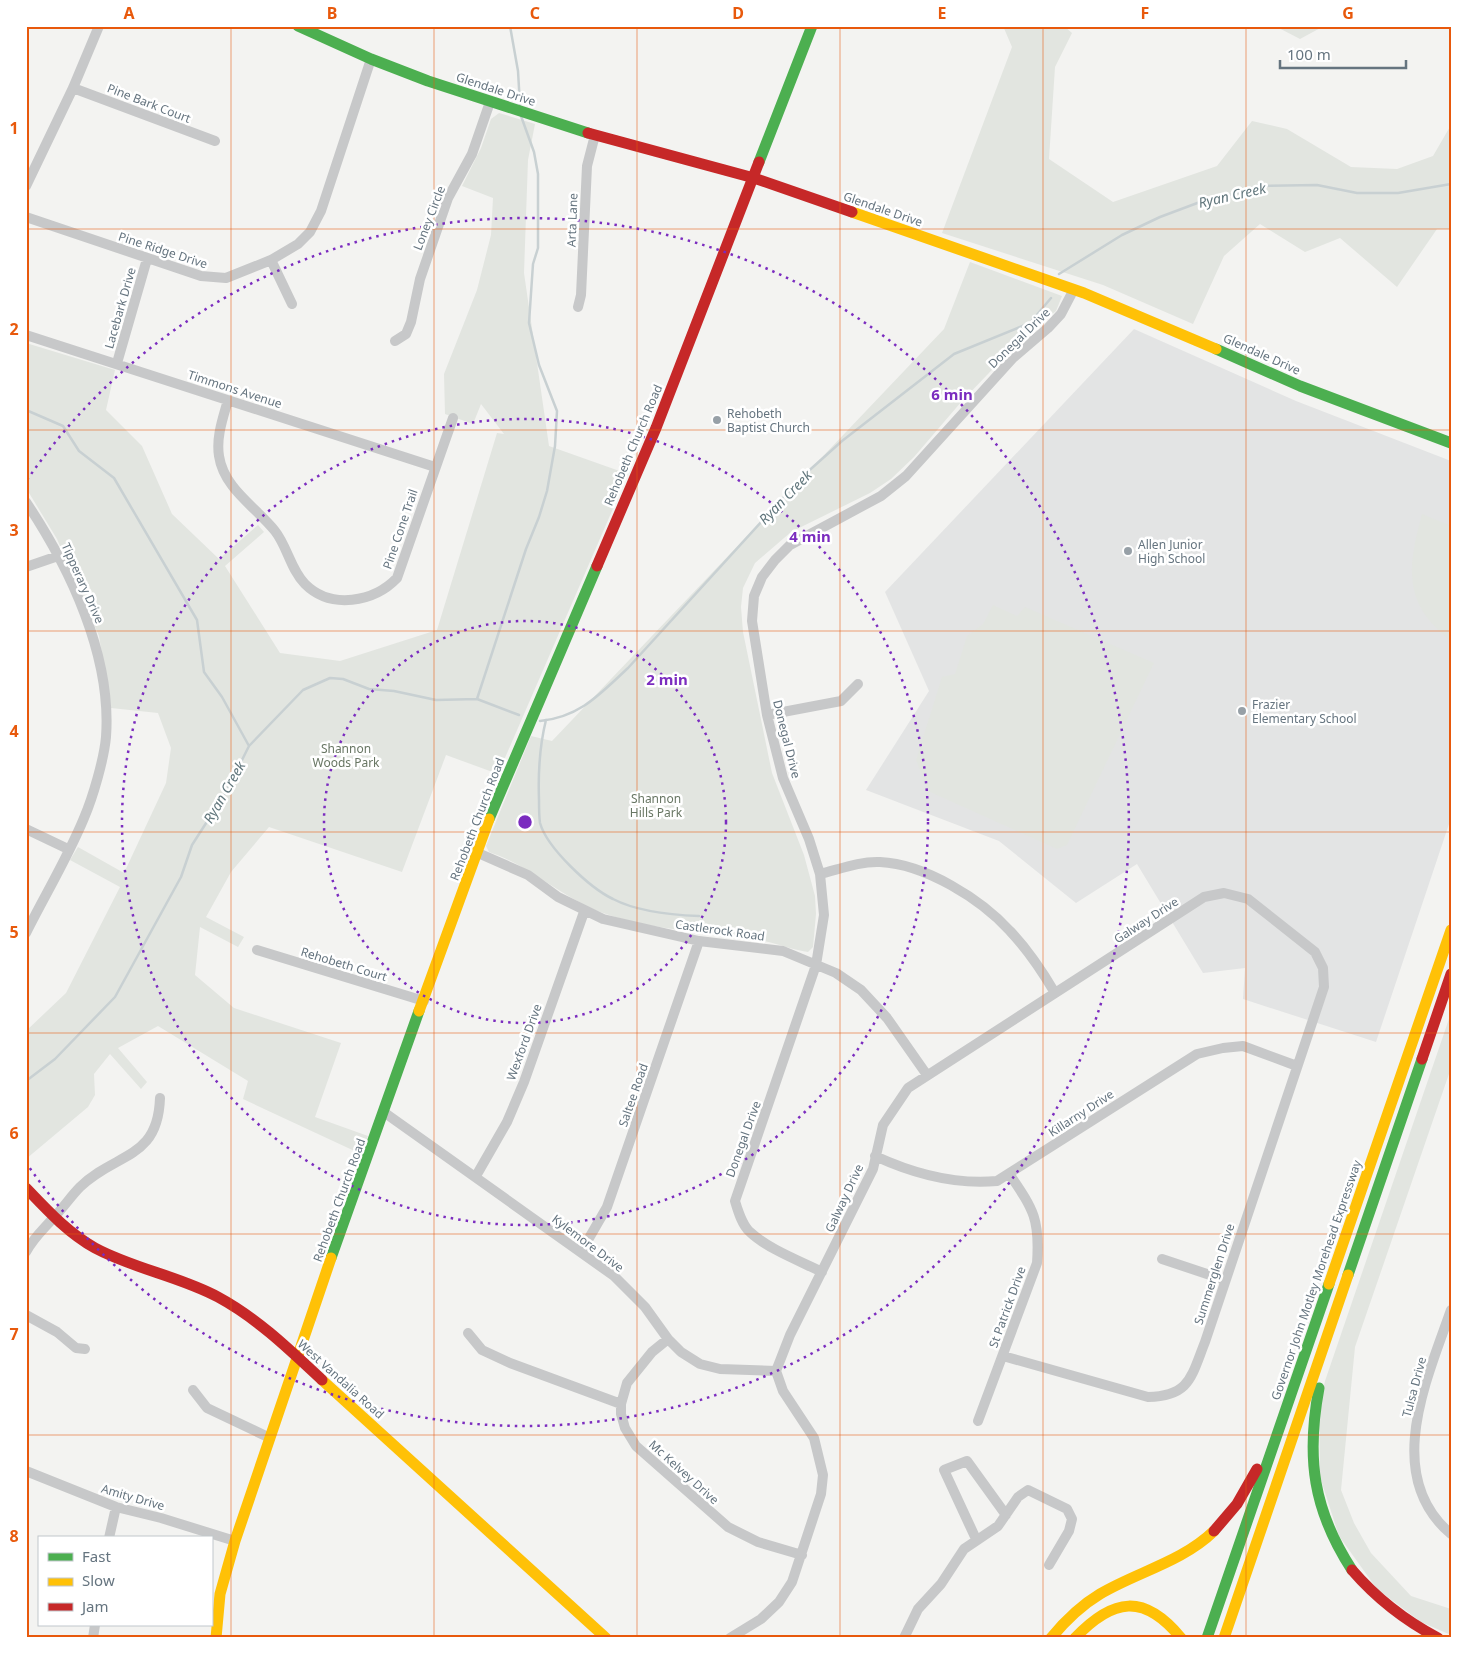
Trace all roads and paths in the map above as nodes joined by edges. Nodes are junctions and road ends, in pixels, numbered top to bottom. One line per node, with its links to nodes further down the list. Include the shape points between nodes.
1 (99, 26): 5 (street)
2 (298, 26): 4 (main road, Glendale Drive)
3 (812, 26): 9 (main road, Rehobeth Church Road)
4 (371, 59): 6 (main road, Glendale Drive); 13 (street, Pine Ridge Drive, via 321,211 310,232 298,244)
5 (73, 88): 8 (street, Pine Bark Court); 10 (street)
6 (490, 102): 7 (main road, Glendale Drive); 18 (street, Loney Circle, via 472,154 448,198 420,279 411,322 406,334)
7 (595, 135): 9 (main road, Glendale Drive); 16 (street, Arta Lane, via 587,166)
8 (215, 141)
9 (754, 178): 14 (main road, Glendale Drive); 31 (main road, Rehobeth Church Road, via 657,426 486,825)
10 (26, 186)
11 (26, 217): 12 (street, Pine Ridge Drive)
12 (147, 259): 13 (street, Pine Ridge Drive, via 216,279 243,273); 19 (street, Lacebark Drive)
13 (271, 260): 15 (street)
14 (1073, 291): 22 (main road, Glendale Drive, via 1150,319 1300,386); 28 (street, Donegal Drive, via 1061,314 1013,358 906,476 881,496 790,545 774,560 754,596 752,621)
15 (292, 304)
16 (578, 307)
17 (26, 335): 19 (street, Timmons Avenue)
18 (395, 341)
19 (117, 363): 20 (street, Timmons Avenue)
20 (228, 400): 23 (street, Timmons Avenue); 23 (street, Pine Cone Trail, via 218,438 219,457 227,475 237,493 276,532 305,583 320,594 337,599 367,598 386,590 397,578)
21 (453, 418): 23 (street, Pine Cone Trail)
22 (1451, 443)
23 (435, 467)
24 (26, 502): 25 (street, Tipperary Drive)
25 (58, 556): 26 (street); 30 (street, Tipperary Drive, via 83,609 95,644 104,691 106,737 84,818)
26 (26, 567)
27 (858, 684): 28 (street, via 841,701)
28 (767, 715): 32 (street, Donegal Drive, via 783,778)
29 (26, 829): 30 (street)
30 (68, 849): 35 (street, Tipperary Drive)
31 (478, 853): 33 (street, Castlerock Road, via 528,874); 42 (main road, Rehobeth Church Road)
32 (820, 874): 38 (street, Donegal Drive, via 824,914); 41 (street, via 857,864 880,862 902,865 939,879 980,904 1009,930 1035,960)
33 (584, 912): 36 (street, Castlerock Road, via 611,922); 49 (street, Wexford Drive, via 524,1082 507,1122)
34 (1451, 930): 66 (main road, Governor John Motley Morehead Expressway)
35 (26, 933)
36 (699, 941): 38 (street, Castlerock Road, via 783,951); 53 (street, Saltee Road, via 607,1208)
37 (257, 950): 42 (street, Rehobeth Court)
38 (816, 964): 44 (street, Castlerock Road, via 861,990 887,1018); 55 (street, Donegal Drive, via 735,1200 749,1232)
39 (1451, 974): 64 (main road)
40 (1324, 987): 41 (street, Galway Drive, via 1323,968 1315,952 1248,899 1224,893 1204,897); 43 (street, Summerglen Drive)
41 (1056, 993): 44 (street, Galway Drive)
42 (424, 1001): 46 (main road, Rehobeth Church Road)
43 (1297, 1066): 48 (street, Killarny Drive, via 1243,1046 1197,1054); 56 (street, Summerglen Drive)
44 (927, 1075): 47 (street, Galway Drive, via 908,1088 889,1114)
45 (160, 1098): 51 (street, via 154,1131 138,1151 105,1168 80,1187)
46 (385, 1113): 49 (street, Kylemore Drive); 63 (main road, Rehobeth Church Road)
47 (875, 1156): 48 (street, Killarny Drive, via 929,1176 973,1183 997,1181); 55 (street, Galway Drive, via 873,1168)
48 (1010, 1175): 62 (street, St Patrick Drive, via 1032,1206 1039,1238 1037,1263)
49 (476, 1176): 53 (street, Kylemore Drive)
50 (26, 1188): 51 (main road, West Vandalia Road)
51 (54, 1218): 52 (street, via 35,1237); 63 (main road, West Vandalia Road, via 94,1248 214,1295 246,1313)
52 (26, 1252)
53 (581, 1252): 60 (street, Kylemore Drive, via 614,1276 645,1307)
54 (1162, 1259): 56 (street)
55 (822, 1272): 65 (street, Galway Drive)
56 (1225, 1280): 62 (street, Summerglen Drive, via 1194,1369 1182,1390 1168,1397 1148,1397)
57 (1451, 1310): 74 (street, Tulsa Drive, via 1419,1407 1414,1443 1419,1486 1427,1508)
58 (26, 1315): 61 (street, via 76,1348)
59 (468, 1333): 68 (street, via 482,1350)
60 (668, 1339): 65 (street, Kylemore Drive, via 700,1364 720,1369); 68 (street, via 634,1372)
61 (85, 1349)
62 (1003, 1356): 69 (street, St Patrick Drive)
63 (298, 1358): 70 (main road, Rehobeth Church Road); 81 (main road, West Vandalia Road)
64 (1319, 1360): 88 (main road); 89 (main road, via 1320,1380 1312,1432 1313,1468 1327,1524 1343,1556 1379,1601 1410,1624)
65 (776, 1371): 78 (street, via 783,1391 814,1438 823,1475 821,1494)
66 (1298, 1377): 84 (main road, via 1253,1478 1228,1516 1190,1550 1087,1601); 87 (main road, Governor John Motley Morehead Expressway)
67 (193, 1390): 70 (street, via 207,1408)
68 (621, 1404): 78 (street, Mc Kelvey Drive, via 625,1428 636,1446 702,1506 728,1527 758,1542)
69 (978, 1421)
70 (270, 1438): 77 (main road, Rehobeth Church Road)
71 (26, 1471): 72 (street, Amity Drive)
72 (116, 1507): 75 (street); 77 (street, Amity Drive)
73 (1006, 1515): 76 (street, via 998,1526); 76 (street, via 968,1461 944,1470); 79 (street, via 1018,1497 1028,1490 1067,1509 1072,1520)
74 (1447, 1531)
75 (109, 1536)
76 (976, 1539): 83 (street, via 964,1549 941,1584 918,1609)
77 (234, 1541): 80 (main road, Rehobeth Church Road, via 220,1594)
78 (802, 1555): 82 (street, via 792,1582 779,1602 761,1619)
79 (1049, 1565)
80 (216, 1638)
81 (606, 1638)
82 (730, 1638)
83 (904, 1638)
84 (1051, 1638)
85 (1075, 1638): 86 (main road, via 1107,1610 1135,1605 1155,1611 1171,1624)
86 (1180, 1638)
87 (1208, 1638)
88 (1224, 1638)
89 (1438, 1638)

